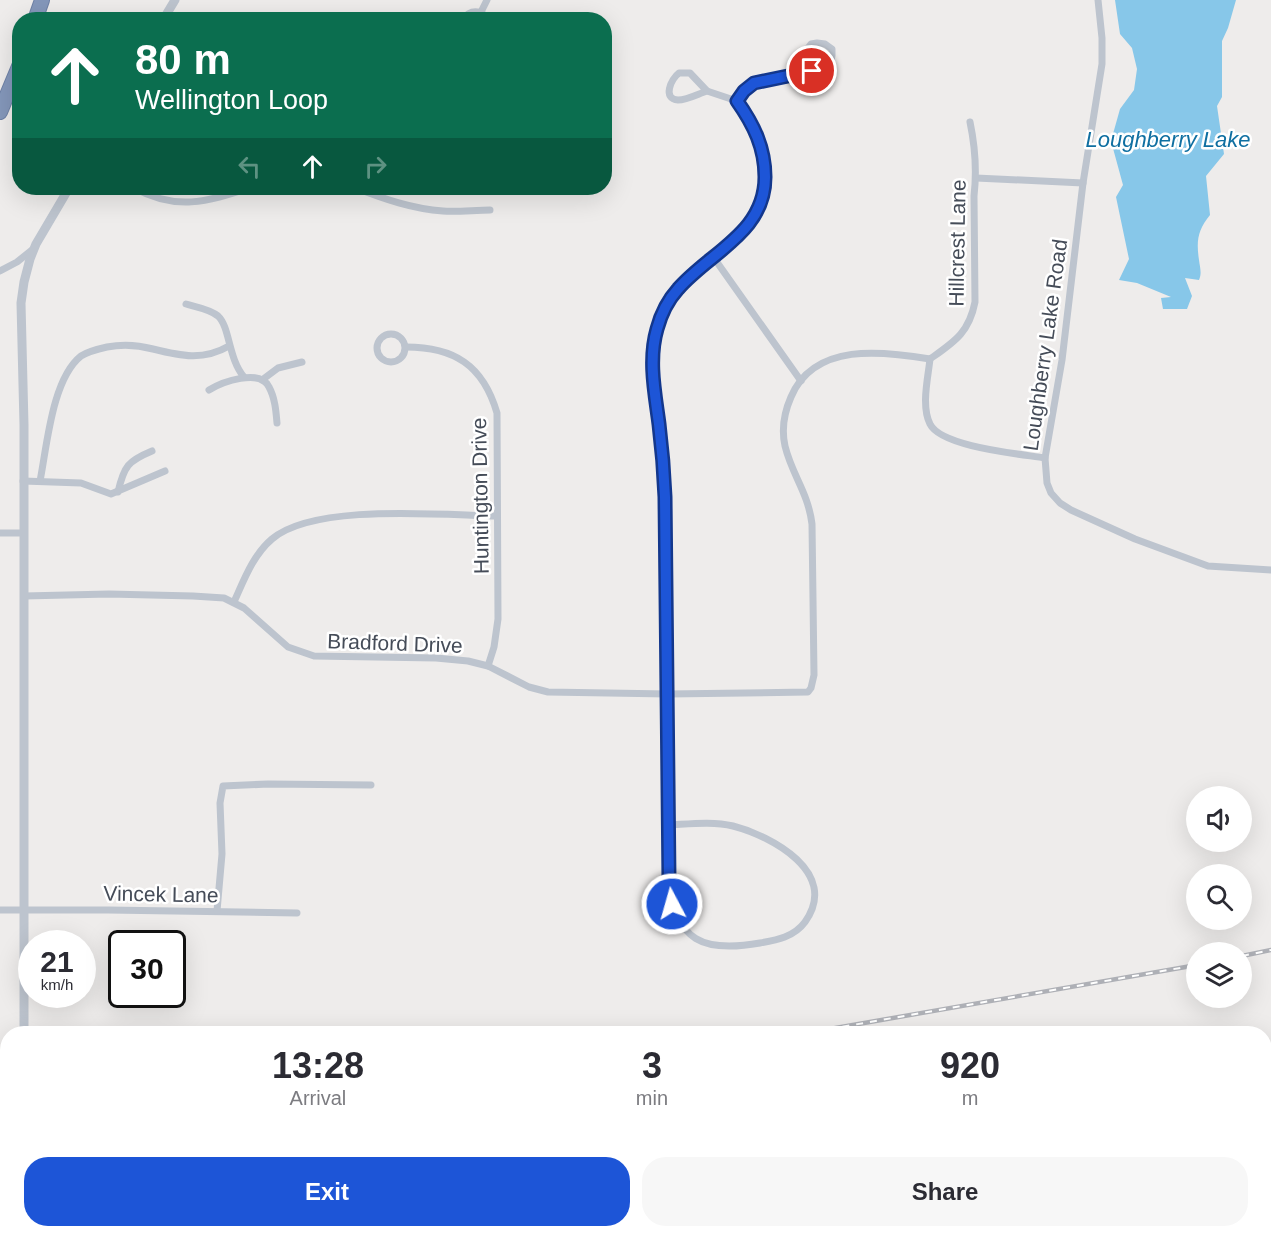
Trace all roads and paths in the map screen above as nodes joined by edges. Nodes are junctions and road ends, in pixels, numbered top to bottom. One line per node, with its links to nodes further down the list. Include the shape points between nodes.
1 (487, 0): 4 (street)
2 (1098, 0): 12 (street, Loughberry Lake Road, via 1102,64)
3 (472, 12): 4 (street)
4 (481, 12)
5 (799, 73): 5 (street, via 811,44 825,44 832,49 830,66); 8 (street, via 754,83)
6 (12, 83): 9 (highway)
7 (707, 91): 7 (street, via 680,100 670,96 669,90 672,78 690,73); 8 (street)
8 (737, 101): 19 (street, via 761,145 765,184 751,224)
9 (0, 112)
10 (970, 122): 11 (street, Hillcrest Lane)
11 (976, 178): 12 (street); 24 (street, Hillcrest Lane, via 972,319 954,342)
12 (1083, 183): 32 (street, Loughberry Lake Road, via 1062,360)
13 (65, 195): 18 (street)
14 (151, 195): 15 (street, via 183,203)
15 (225, 195)
16 (374, 195): 17 (street, via 443,211)
17 (490, 210)
18 (34, 249): 20 (street); 34 (street, via 21,303)
19 (714, 258): 28 (street); 44 (street, via 682,285 666,306 652,355 665,497)
20 (0, 271)
21 (186, 304): 22 (street, via 217,315)
22 (229, 346): 26 (street); 35 (street, via 198,357 140,345 113,346 80,357 62,380)
23 (406, 347): 23 (street, via 393,361 382,360 376,352 384,335 395,335); 37 (street, Huntington Drive, via 449,354 474,369 487,387 497,413)
24 (930, 359): 28 (street, via 894,353 833,358 816,366); 32 (street, via 927,414 933,429 964,444)
25 (302, 362): 27 (street, via 278,368)
26 (244, 377): 27 (street); 29 (street)
27 (262, 380): 30 (street, via 268,385)
28 (801, 381): 44 (street, Bradford Drive, via 786,409 783,430 787,454 810,509 811,688 799,693)
29 (210, 390)
30 (277, 423)
31 (152, 452): 36 (street, via 129,463)
32 (1045, 458): 40 (street, Loughberry Lake Road, via 1052,493 1071,510 1196,562)
33 (165, 471): 36 (street)
34 (23, 481): 35 (street); 38 (street)
35 (40, 481): 36 (street, via 81,483 107,494)
36 (118, 492)
37 (497, 516): 42 (street, via 353,515 302,523 277,535 259,553); 43 (street, Huntington Drive, via 498,618)
38 (24, 533): 39 (street); 41 (street)
39 (0, 534)
40 (1271, 570)
41 (24, 596): 42 (street, Bradford Drive, via 193,596); 48 (street)
42 (234, 602): 43 (street, Bradford Drive, via 288,647 314,656 436,658)
43 (488, 666): 44 (street, Bradford Drive, via 548,692)
44 (668, 694): 46 (street)
45 (372, 785): 49 (street, via 223,786)
46 (669, 825): 46 (street, via 672,904 675,916 688,933 711,945 735,947 787,936 804,924 814,893 810,874 798,859 732,825)
47 (0, 910): 48 (street, Vincek Lane)
48 (24, 910): 49 (street, Vincek Lane); 51 (street)
49 (217, 912): 50 (street, Vincek Lane)
50 (297, 913)
51 (24, 1026)

